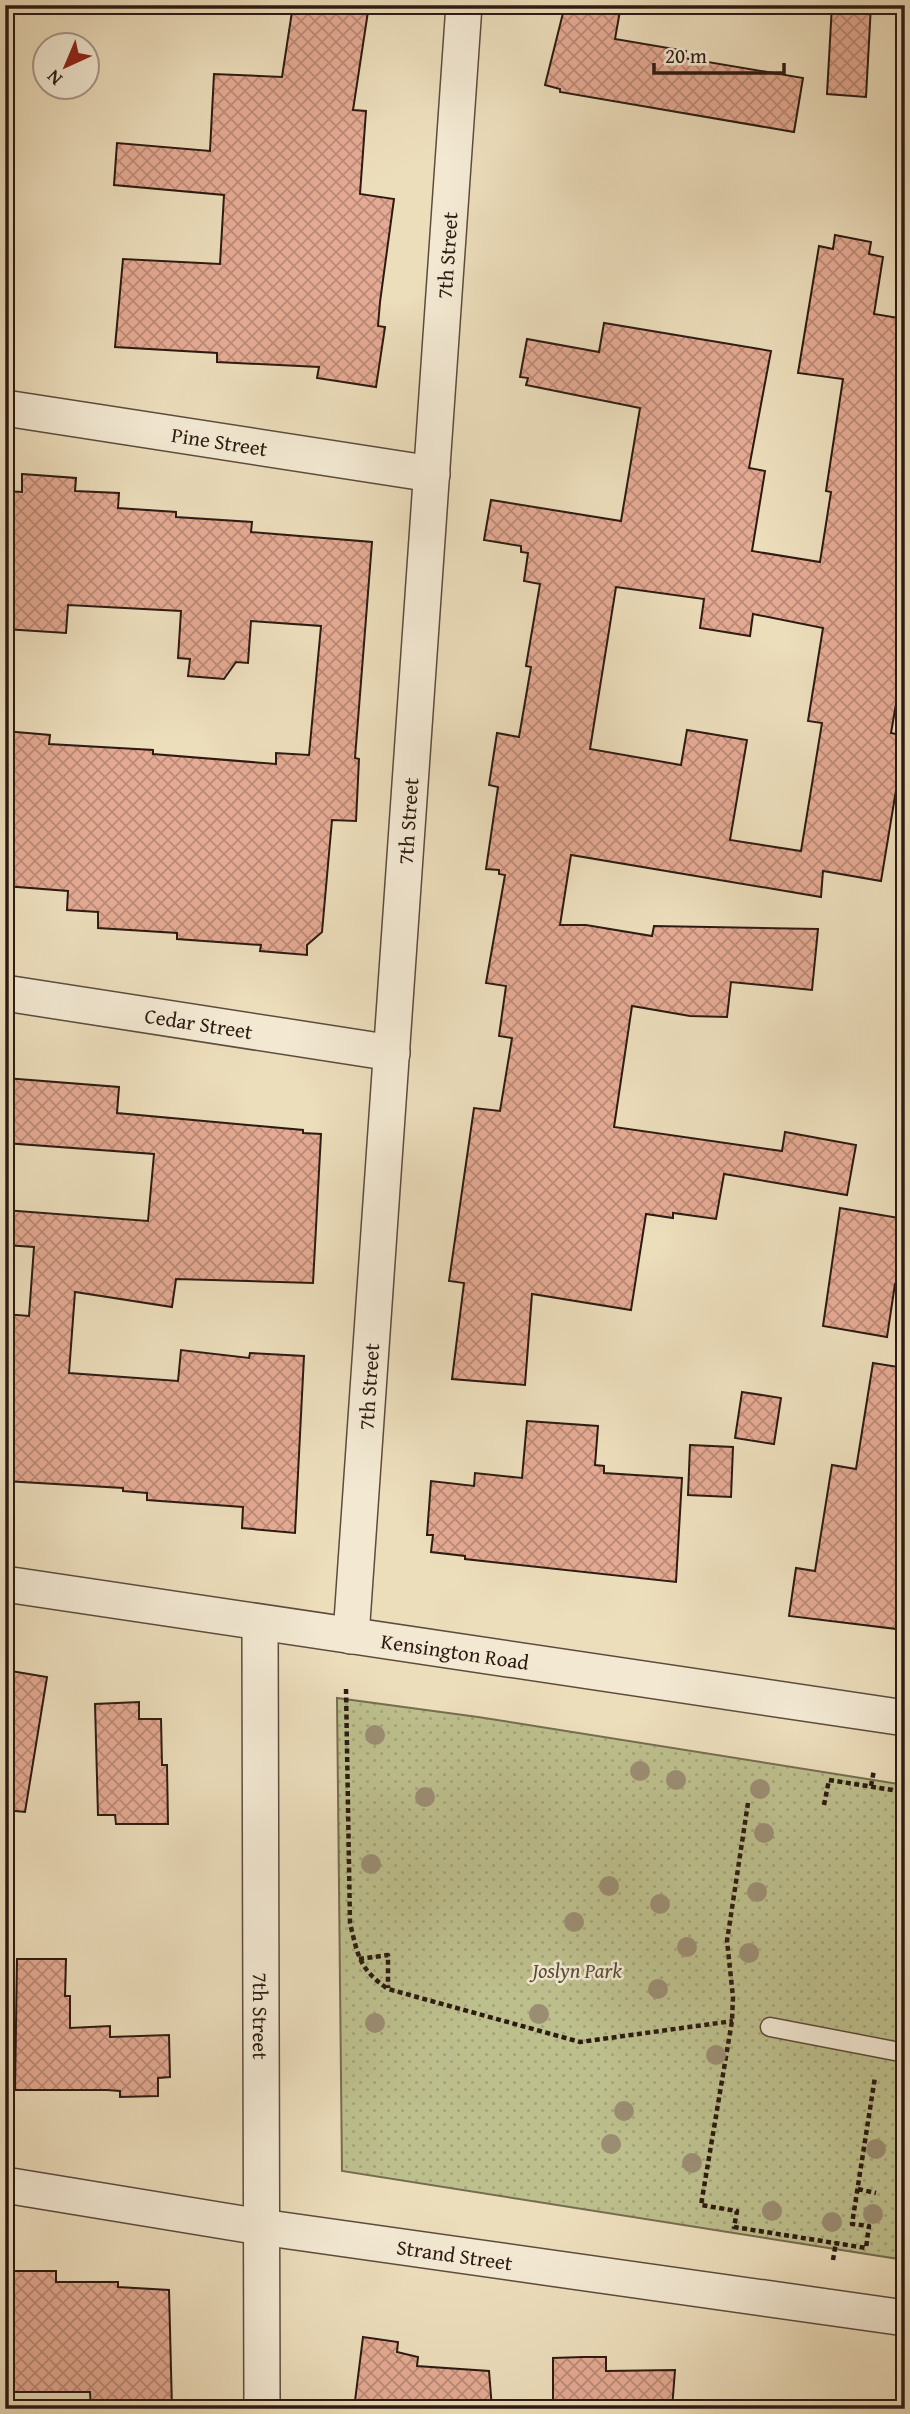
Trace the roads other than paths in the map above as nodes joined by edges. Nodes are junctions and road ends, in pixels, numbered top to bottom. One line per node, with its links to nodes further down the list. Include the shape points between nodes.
1 (464, 5): 3 (street, 7th Street)
2 (5, 408): 3 (street, Pine Street)
3 (432, 474): 5 (street, 7th Street)
4 (5, 993): 5 (street, Cedar Street)
5 (393, 1053): 8 (street, 7th Street)
6 (5, 1584): 7 (street, Kensington Road)
7 (260, 1625): 8 (street, Kensington Road); 13 (street, 7th Street)
8 (351, 1636): 9 (street, Kensington Road)
9 (905, 1718)
10 (769, 2027): 11 (lane)
11 (905, 2053)
12 (5, 2185): 13 (street, Strand Street)
13 (261, 2227): 14 (street, Strand Street); 15 (street, 7th Street)
14 (905, 2318)
15 (262, 2409)

